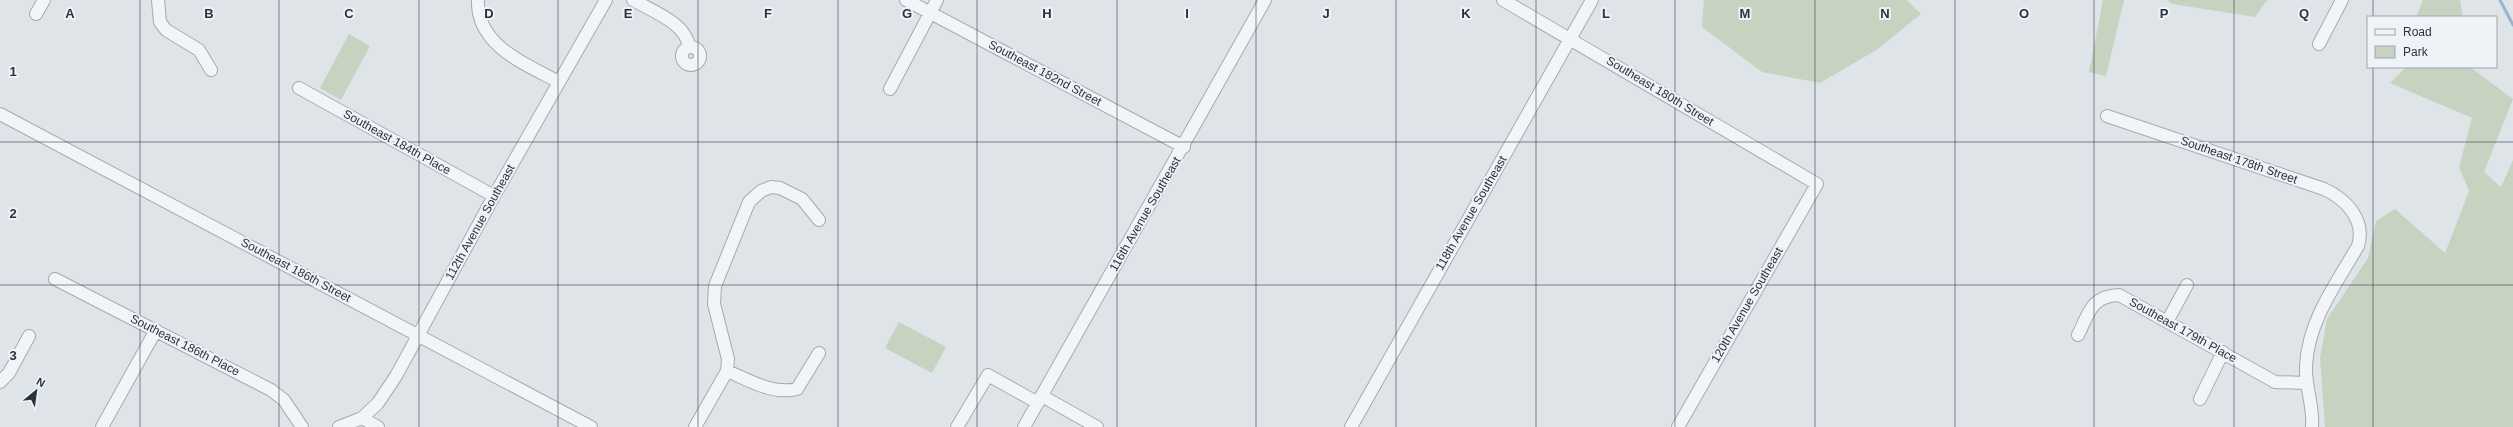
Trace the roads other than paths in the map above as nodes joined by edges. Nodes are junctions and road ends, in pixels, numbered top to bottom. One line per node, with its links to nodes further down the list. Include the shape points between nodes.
1 (44, 0): 13 (street)
2 (158, 0): 17 (street, via 160,22 166,30 199,50)
3 (478, 0): 18 (street, via 477,11 496,44 510,56)
4 (606, 0): 18 (street, 112th Avenue Southeast)
5 (634, 0): 16 (street, via 681,28)
6 (906, 0): 12 (street, Southeast 182nd Street)
7 (937, 0): 12 (street)
8 (1265, 0): 23 (street, 116th Avenue Southeast)
9 (1503, 0): 14 (street, Southeast 180th Street)
10 (1592, 0): 14 (street, 118th Avenue Southeast)
11 (2342, 0): 15 (street)
12 (930, 13): 20 (street); 23 (street, Southeast 182nd Street)
13 (36, 14)
14 (1570, 38): 24 (street, Southeast 180th Street); 51 (street, 118th Avenue Southeast)
15 (2319, 44)
16 (689, 47)
17 (211, 70)
18 (559, 82): 25 (street, 112th Avenue Southeast)
19 (299, 88): 25 (street, Southeast 184th Place)
20 (890, 89)
21 (0, 114): 31 (street, Southeast 186th Street)
22 (2107, 116): 38 (street, Southeast 178th Street, via 2324,189 2343,201 2358,222 2360,237 2358,246 2317,318 2306,365)
23 (1184, 147): 40 (street, 116th Avenue Southeast)
24 (1817, 184): 52 (street, 120th Avenue Southeast)
25 (494, 196): 31 (street, 112th Avenue Southeast)
26 (819, 220): 36 (street, via 802,199 780,188 771,187 761,191 749,202 714,286 714,304 728,359)
27 (55, 279): 30 (street, Southeast 186th Place)
28 (2187, 285): 29 (street)
29 (2168, 320): 32 (street, Southeast 179th Place, via 2119,295 2106,296 2097,300 2091,307); 34 (street, Southeast 179th Place)
30 (156, 330): 42 (street); 43 (street, Southeast 186th Place, via 271,390 284,400)
31 (418, 335): 41 (street, 112th Avenue Southeast, via 378,403); 46 (street, Southeast 186th Street)
32 (2078, 335)
33 (29, 336): 37 (street, via 9,373)
34 (2223, 352): 38 (street, Southeast 179th Place, via 2275,382); 39 (street)
35 (819, 353): 36 (street, via 797,389 786,392 774,390)
36 (727, 371): 47 (street)
37 (0, 382)
38 (2306, 383): 53 (street)
39 (2200, 398)
40 (1040, 399): 48 (street, via 988,375); 49 (street, 116th Avenue Southeast); 50 (street)
41 (362, 418): 44 (street, 112th Avenue Southeast); 45 (street)
42 (102, 427)
43 (302, 427)
44 (339, 427)
45 (378, 427)
46 (591, 427)
47 (695, 427)
48 (957, 427)
49 (1024, 427)
50 (1097, 427)
51 (1351, 427)
52 (1678, 427)
53 (2312, 427)

